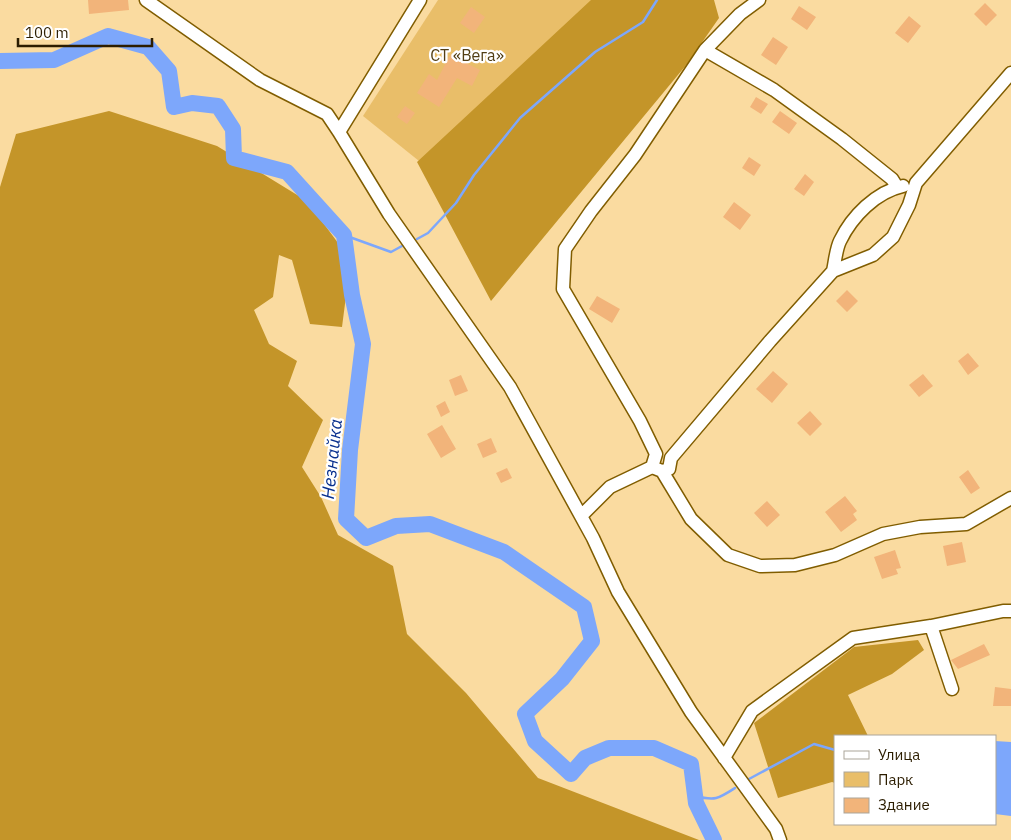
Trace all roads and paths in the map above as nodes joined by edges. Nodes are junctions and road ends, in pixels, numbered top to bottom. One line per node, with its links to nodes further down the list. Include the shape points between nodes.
1 (146, 0): 6 (street, via 260,80 326,114)
2 (420, 0): 6 (street)
3 (759, 0): 4 (street, via 740,14)
4 (705, 50): 8 (street, via 774,90 863,156 892,179); 10 (street, via 635,155 565,249 563,289 648,438 656,454)
5 (1011, 73): 7 (street)
6 (339, 132): 12 (street, via 389,214 510,387)
7 (916, 183): 8 (street); 9 (street, via 893,237 873,255)
8 (897, 187): 9 (street, via 857,214 839,242)
9 (834, 271): 10 (street, via 671,458 668,469)
10 (657, 469): 11 (street, via 691,519 728,555 760,566 795,565 835,555 883,534 920,527 966,524); 12 (street, via 610,488)
11 (1011, 498)
12 (581, 516): 16 (street, via 618,592)
13 (1011, 611): 14 (street)
14 (931, 626): 15 (street); 16 (street, via 853,638 752,711)
15 (952, 689)
16 (724, 758): 17 (street, via 776,829)
17 (780, 840)

